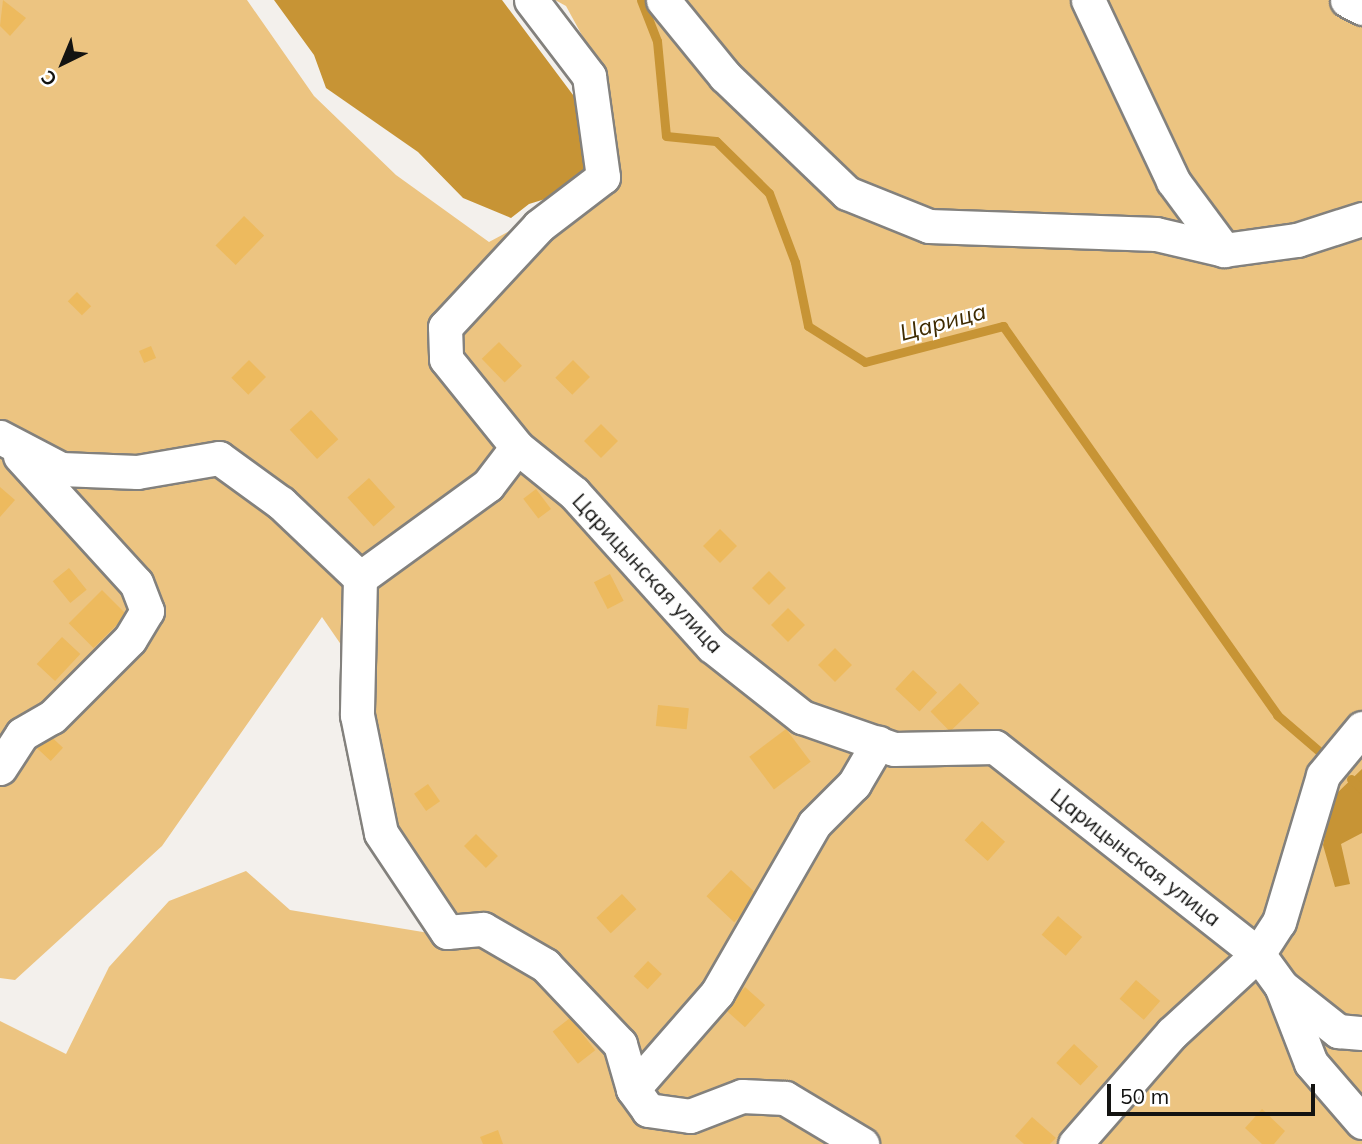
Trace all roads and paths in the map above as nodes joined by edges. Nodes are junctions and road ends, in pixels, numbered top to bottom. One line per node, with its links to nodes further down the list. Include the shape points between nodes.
1 (531, 0): 9 (street, Царицынская улица, via 589,76 603,177 539,226 445,327 446,359)
2 (663, 0): 7 (street, via 725,76 847,193 929,226 1156,234)
3 (1088, 0): 7 (street, via 1173,181)
4 (1347, 0): 5 (street)
5 (1362, 8)
6 (1362, 219): 7 (street, via 1297,240)
7 (1224, 250)
8 (2, 438): 10 (street, via 61,469 137,472 219,458 281,503); 13 (street, via 136,583 147,611 130,639 52,717 22,734)
9 (517, 447): 10 (street, via 488,485); 12 (street, Царицынская улица, via 574,493 712,646 802,717)
10 (360, 578): 17 (street, via 357,715 381,832 447,932 483,929 545,965 620,1044)
11 (1362, 728): 14 (street, via 1323,775 1279,922)
12 (878, 743): 14 (street, Царицынская улица, via 894,749 995,747); 17 (street, via 854,784 814,824 717,993)
13 (0, 768)
14 (1258, 954): 15 (street, Царицынская улица); 20 (street, via 1172,1034)
15 (1281, 986): 16 (street, via 1338,1031); 18 (street, via 1311,1063)
16 (1362, 1033)
17 (633, 1090): 19 (street, via 648,1110 690,1116 742,1096 785,1098)
18 (1362, 1122)
19 (862, 1144)
20 (1075, 1144)

